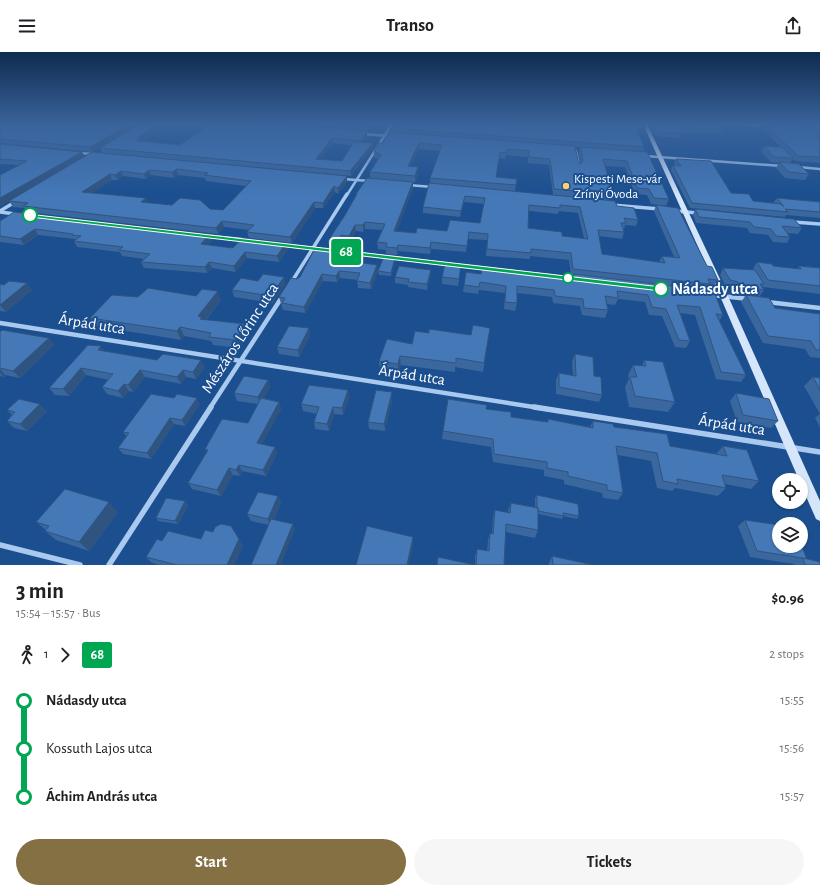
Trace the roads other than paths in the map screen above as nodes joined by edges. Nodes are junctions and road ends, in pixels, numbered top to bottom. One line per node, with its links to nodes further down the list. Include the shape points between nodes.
1 (376, 148): 15 (street, Mészáros Lőrinc utca)
2 (656, 148): 8 (street)
3 (570, 151): 4 (street)
4 (576, 151): 6 (street); 10 (street)
5 (71, 152): 9 (street, via 94,154)
6 (583, 152)
7 (639, 156): 8 (street)
8 (660, 157): 11 (street); 24 (street)
9 (88, 158)
10 (579, 167)
11 (789, 167)
12 (797, 167): 13 (street)
13 (820, 169)
14 (340, 178): 15 (street)
15 (356, 180): 16 (street); 32 (street, Mészáros Lőrinc utca)
16 (372, 182)
17 (403, 184): 18 (street)
18 (434, 188)
19 (20, 199): 23 (street)
20 (604, 204): 21 (street)
21 (663, 210)
22 (670, 210): 24 (street)
23 (0, 211): 26 (street)
24 (684, 212): 25 (street); 35 (street)
25 (706, 214)
26 (24, 215)
27 (790, 221): 28 (street)
28 (820, 224)
29 (204, 236): 30 (street)
30 (251, 241)
31 (275, 244): 32 (street)
32 (314, 248): 33 (street); 40 (street, Mészáros Lőrinc utca)
33 (584, 280)
34 (711, 295): 35 (street)
35 (724, 296): 36 (street); 41 (street)
36 (753, 300)
37 (760, 301): 38 (street)
38 (820, 308)
39 (0, 323): 40 (street, Árpád utca)
40 (240, 361): 41 (street, Árpád utca); 46 (street, Mészáros Lőrinc utca)
41 (792, 448): 42 (street, Árpád utca); 43 (street)
42 (820, 452)
43 (820, 515)
44 (0, 545): 45 (street)
45 (80, 565)
46 (109, 565)

